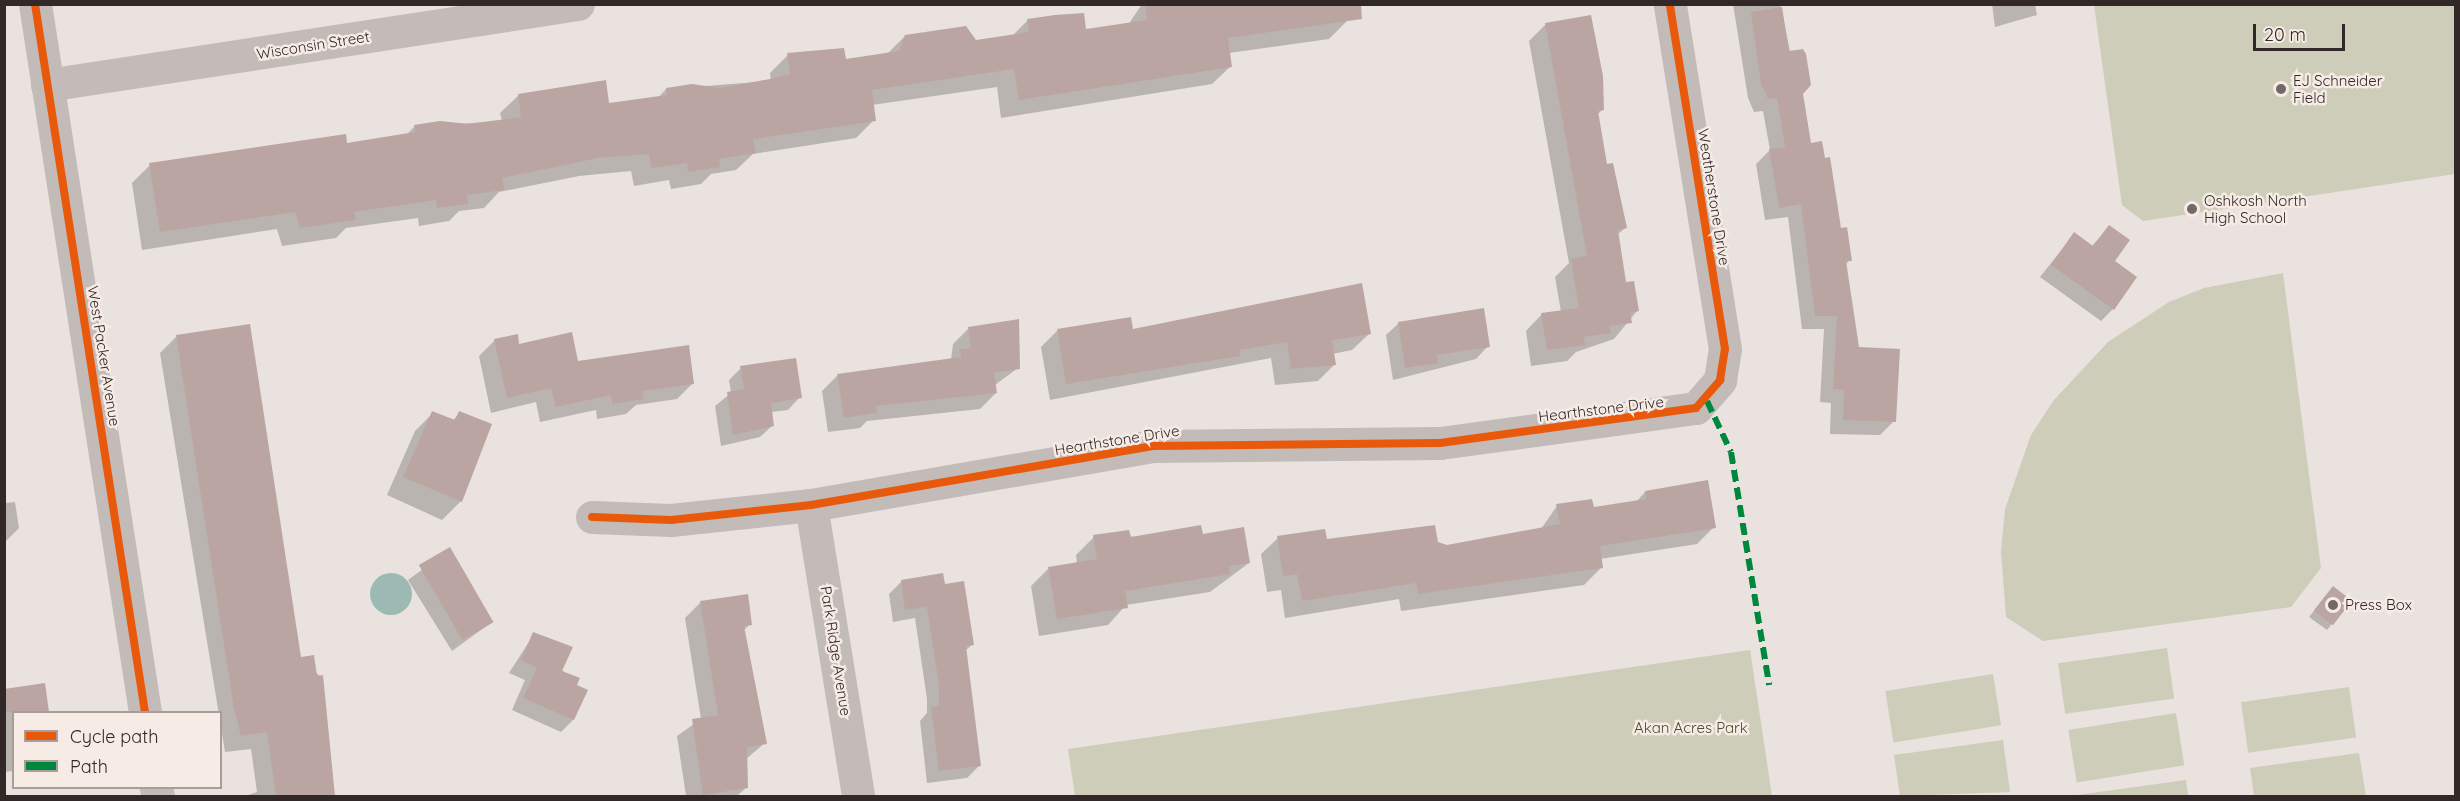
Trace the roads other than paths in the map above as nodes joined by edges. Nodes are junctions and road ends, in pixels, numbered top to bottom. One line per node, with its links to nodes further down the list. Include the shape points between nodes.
1 (34, 4): 4 (street, West Packer Avenue)
2 (578, 4): 4 (street, Wisconsin Street)
3 (1670, 4): 5 (street, Weatherstone Drive, via 1725,350 1725,369)
4 (47, 85): 8 (street, West Packer Avenue)
5 (1714, 392): 6 (street, Hearthstone Drive, via 1696,408 1639,418 1440,442 1153,446)
6 (811, 505): 7 (street, Hearthstone Drive, via 671,520); 9 (street, Park Ridge Avenue)
7 (592, 517)
8 (145, 711)
9 (858, 796)

